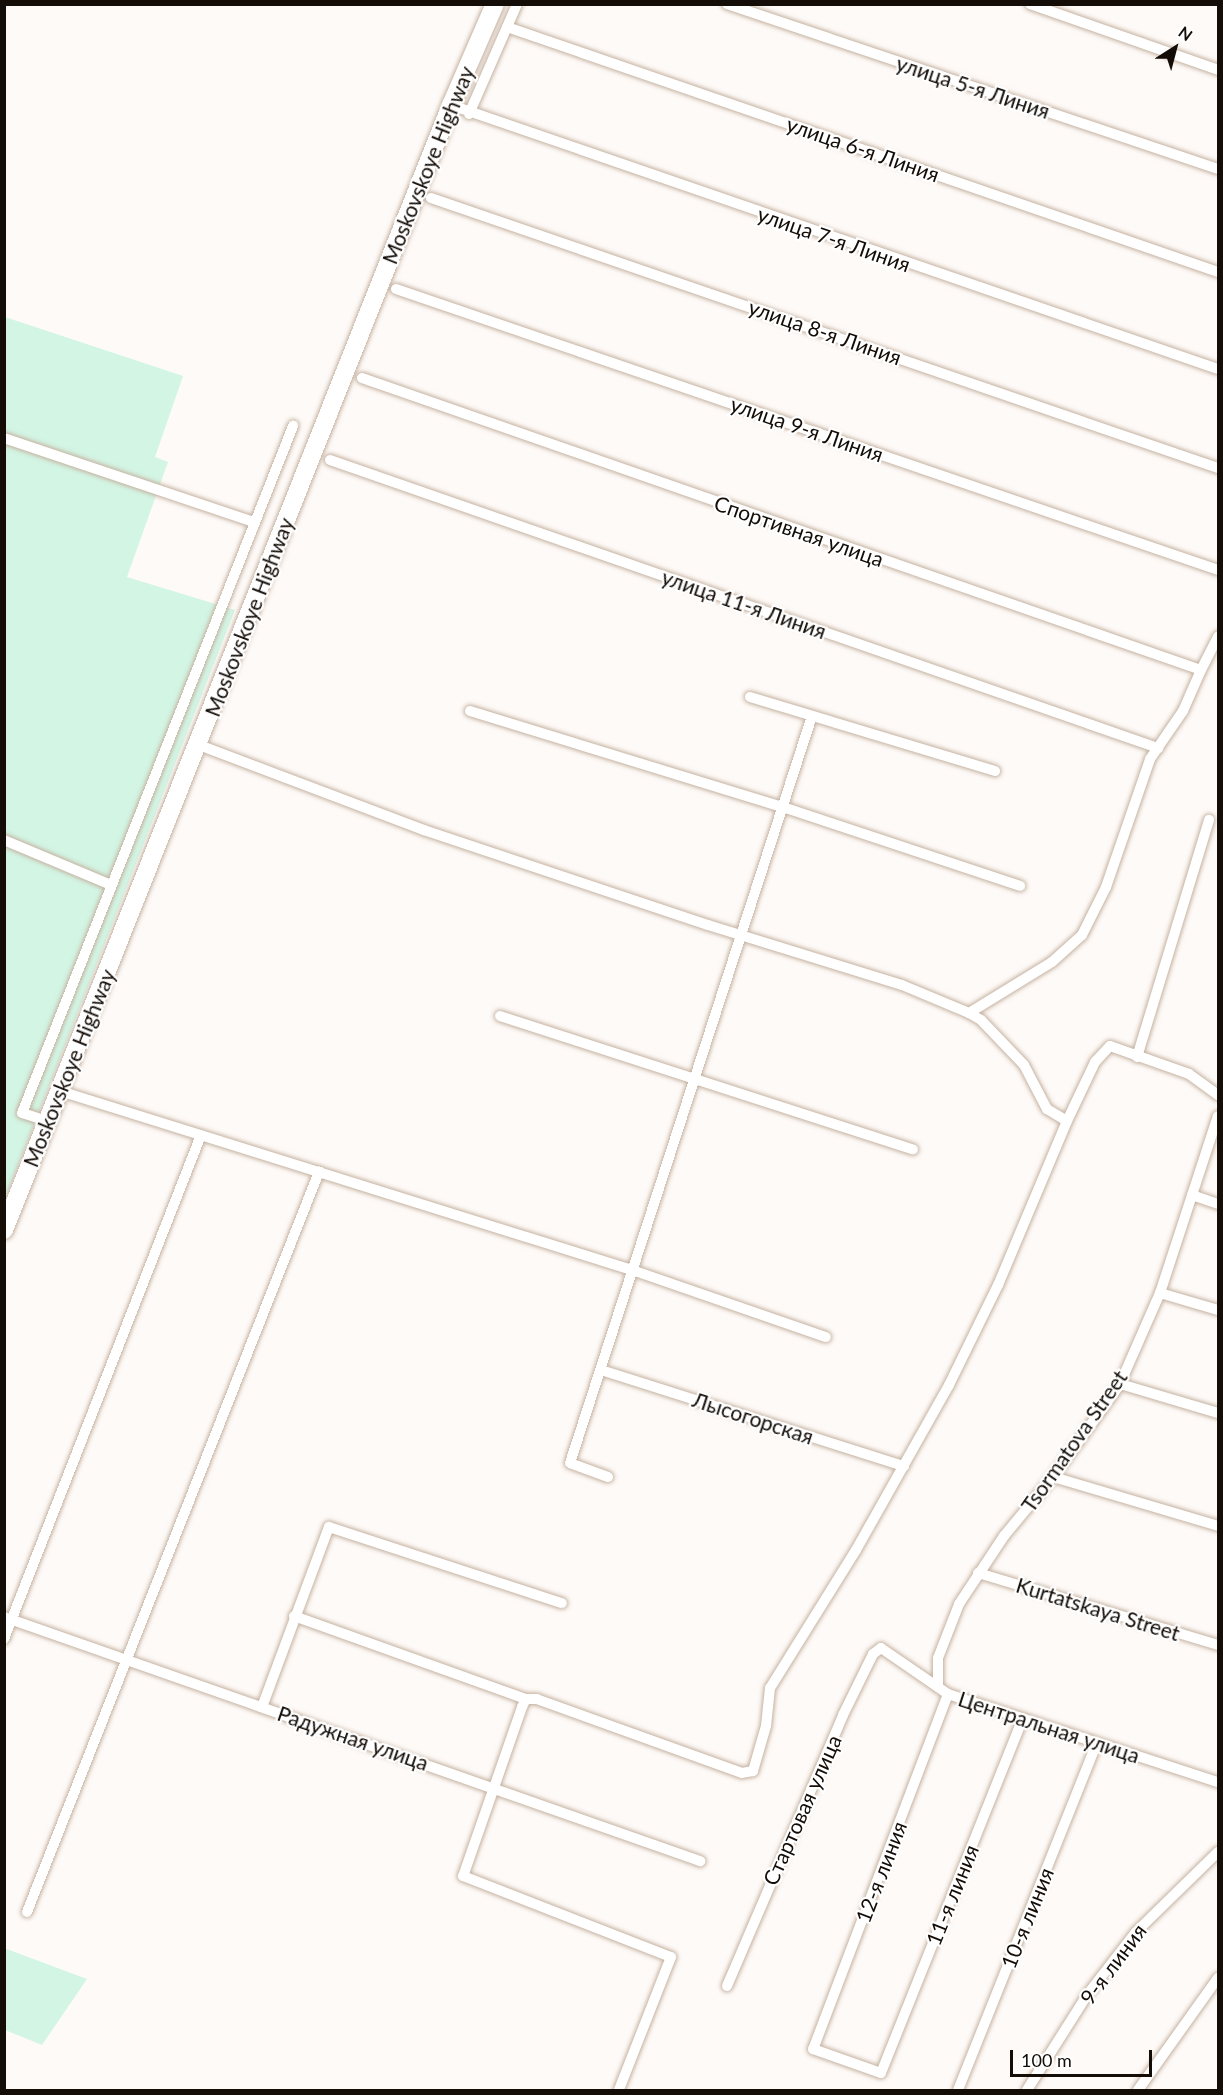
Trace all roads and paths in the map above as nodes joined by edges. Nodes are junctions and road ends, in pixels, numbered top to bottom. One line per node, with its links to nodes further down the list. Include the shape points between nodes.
1 (495, 4): 7 (highway, Moskovskoye Highway)
2 (517, 4): 5 (street)
3 (727, 4): 9 (street, улица 5-я Линия)
4 (1030, 4): 6 (street)
5 (507, 27): 8 (street); 11 (street, улица 6-я Линия)
6 (1218, 70)
7 (451, 105): 8 (street, улица 7-я Линия); 26 (highway, Moskovskoye Highway)
8 (469, 114): 13 (street, улица 7-я Линия)
9 (1218, 169)
10 (431, 198): 18 (street, улица 8-я Линия)
11 (1218, 272)
12 (396, 289): 20 (street, улица 9-я Линия)
13 (1218, 369)
14 (362, 378): 22 (street, Спортивная улица)
15 (293, 426): 19 (street)
16 (4, 438): 19 (street)
17 (330, 460): 27 (street, улица 11-я Линия)
18 (1218, 468)
19 (254, 522): 32 (street)
20 (1218, 570)
21 (1218, 636): 22 (street)
22 (1201, 670): 27 (street, via 1183,711)
23 (750, 697): 25 (street)
24 (470, 711): 29 (street)
25 (812, 716): 28 (street); 29 (street)
26 (199, 745): 34 (street, via 412,826); 39 (highway, Moskovskoye Highway)
27 (1158, 748): 35 (street, via 1150,759 1106,887 1082,935 1052,962)
28 (995, 771)
29 (783, 807): 33 (street); 34 (street)
30 (1209, 820): 37 (street)
31 (4, 840): 32 (street)
32 (111, 885): 42 (street, via 22,1113)
33 (1020, 886)
34 (741, 934): 35 (street, via 902,985); 38 (street)
35 (969, 1013): 43 (street, via 981,1020 1024,1065 1047,1109)
36 (500, 1016): 38 (street)
37 (1137, 1058): 40 (street, via 1189,1074); 43 (street, via 1110,1047 1102,1051)
38 (695, 1082): 45 (street); 50 (street)
39 (60, 1090): 42 (highway, Moskovskoye Highway); 44 (street)
40 (1218, 1095)
41 (1218, 1116): 47 (street, Tsormatova Street)
42 (47, 1121): 49 (highway, Moskovskoye Highway)
43 (1068, 1121): 57 (street, via 998,1285)
44 (201, 1135): 46 (street); 64 (street)
45 (914, 1149)
46 (319, 1172): 50 (street); 68 (street)
47 (1192, 1196): 48 (street); 51 (street, Tsormatova Street)
48 (1218, 1204)
49 (4, 1230)
50 (635, 1271): 53 (street); 54 (street)
51 (1160, 1293): 52 (street); 55 (street, Tsormatova Street)
52 (1218, 1310)
53 (826, 1337)
54 (602, 1370): 57 (street, Лысогорская); 58 (street, via 570,1463)
55 (1120, 1384): 56 (street); 59 (street, Tsormatova Street)
56 (1218, 1413)
57 (904, 1466): 71 (street, via 770,1688 766,1726 753,1771 742,1773 537,1699)
58 (608, 1477)
59 (1053, 1477): 60 (street); 61 (street, Tsormatova Street)
60 (1218, 1526)
61 (978, 1573): 66 (street, Kurtatskaya Street); 69 (street, Tsormatova Street, via 948,1627 938,1658)
62 (562, 1603): 63 (street, via 329,1527)
63 (294, 1616): 71 (street); 72 (street)
64 (8, 1618): 65 (street); 68 (street, Радужная улица)
65 (4, 1639)
66 (1218, 1645)
67 (891, 1652): 69 (street, Центральная улица); 81 (street, Стартовая улица, via 881,1648 873,1654)
68 (128, 1660): 72 (street, Радужная улица); 79 (street)
69 (938, 1687): 70 (street, Центральная улица)
70 (948, 1694): 73 (street, Центральная улица); 82 (street, 12-я линия, via 813,2049)
71 (526, 1699): 76 (street)
72 (262, 1707): 76 (street, Радужная улица)
73 (1023, 1718): 74 (street, Центральная улица); 82 (street, 11-я линия)
74 (1096, 1745): 75 (street, Центральная улица); 84 (street, 10-я линия)
75 (1218, 1782)
76 (493, 1786): 78 (street, Радужная улица); 83 (street, via 463,1876 470,1882 671,1957)
77 (1218, 1852): 85 (street, 9-я линия, via 1136,1932 1087,1995)
78 (700, 1861)
79 (27, 1912)
80 (1218, 1978): 86 (street)
81 (727, 1986)
82 (881, 2073)
83 (619, 2091)
84 (958, 2091)
85 (1026, 2091)
86 (1138, 2091)

